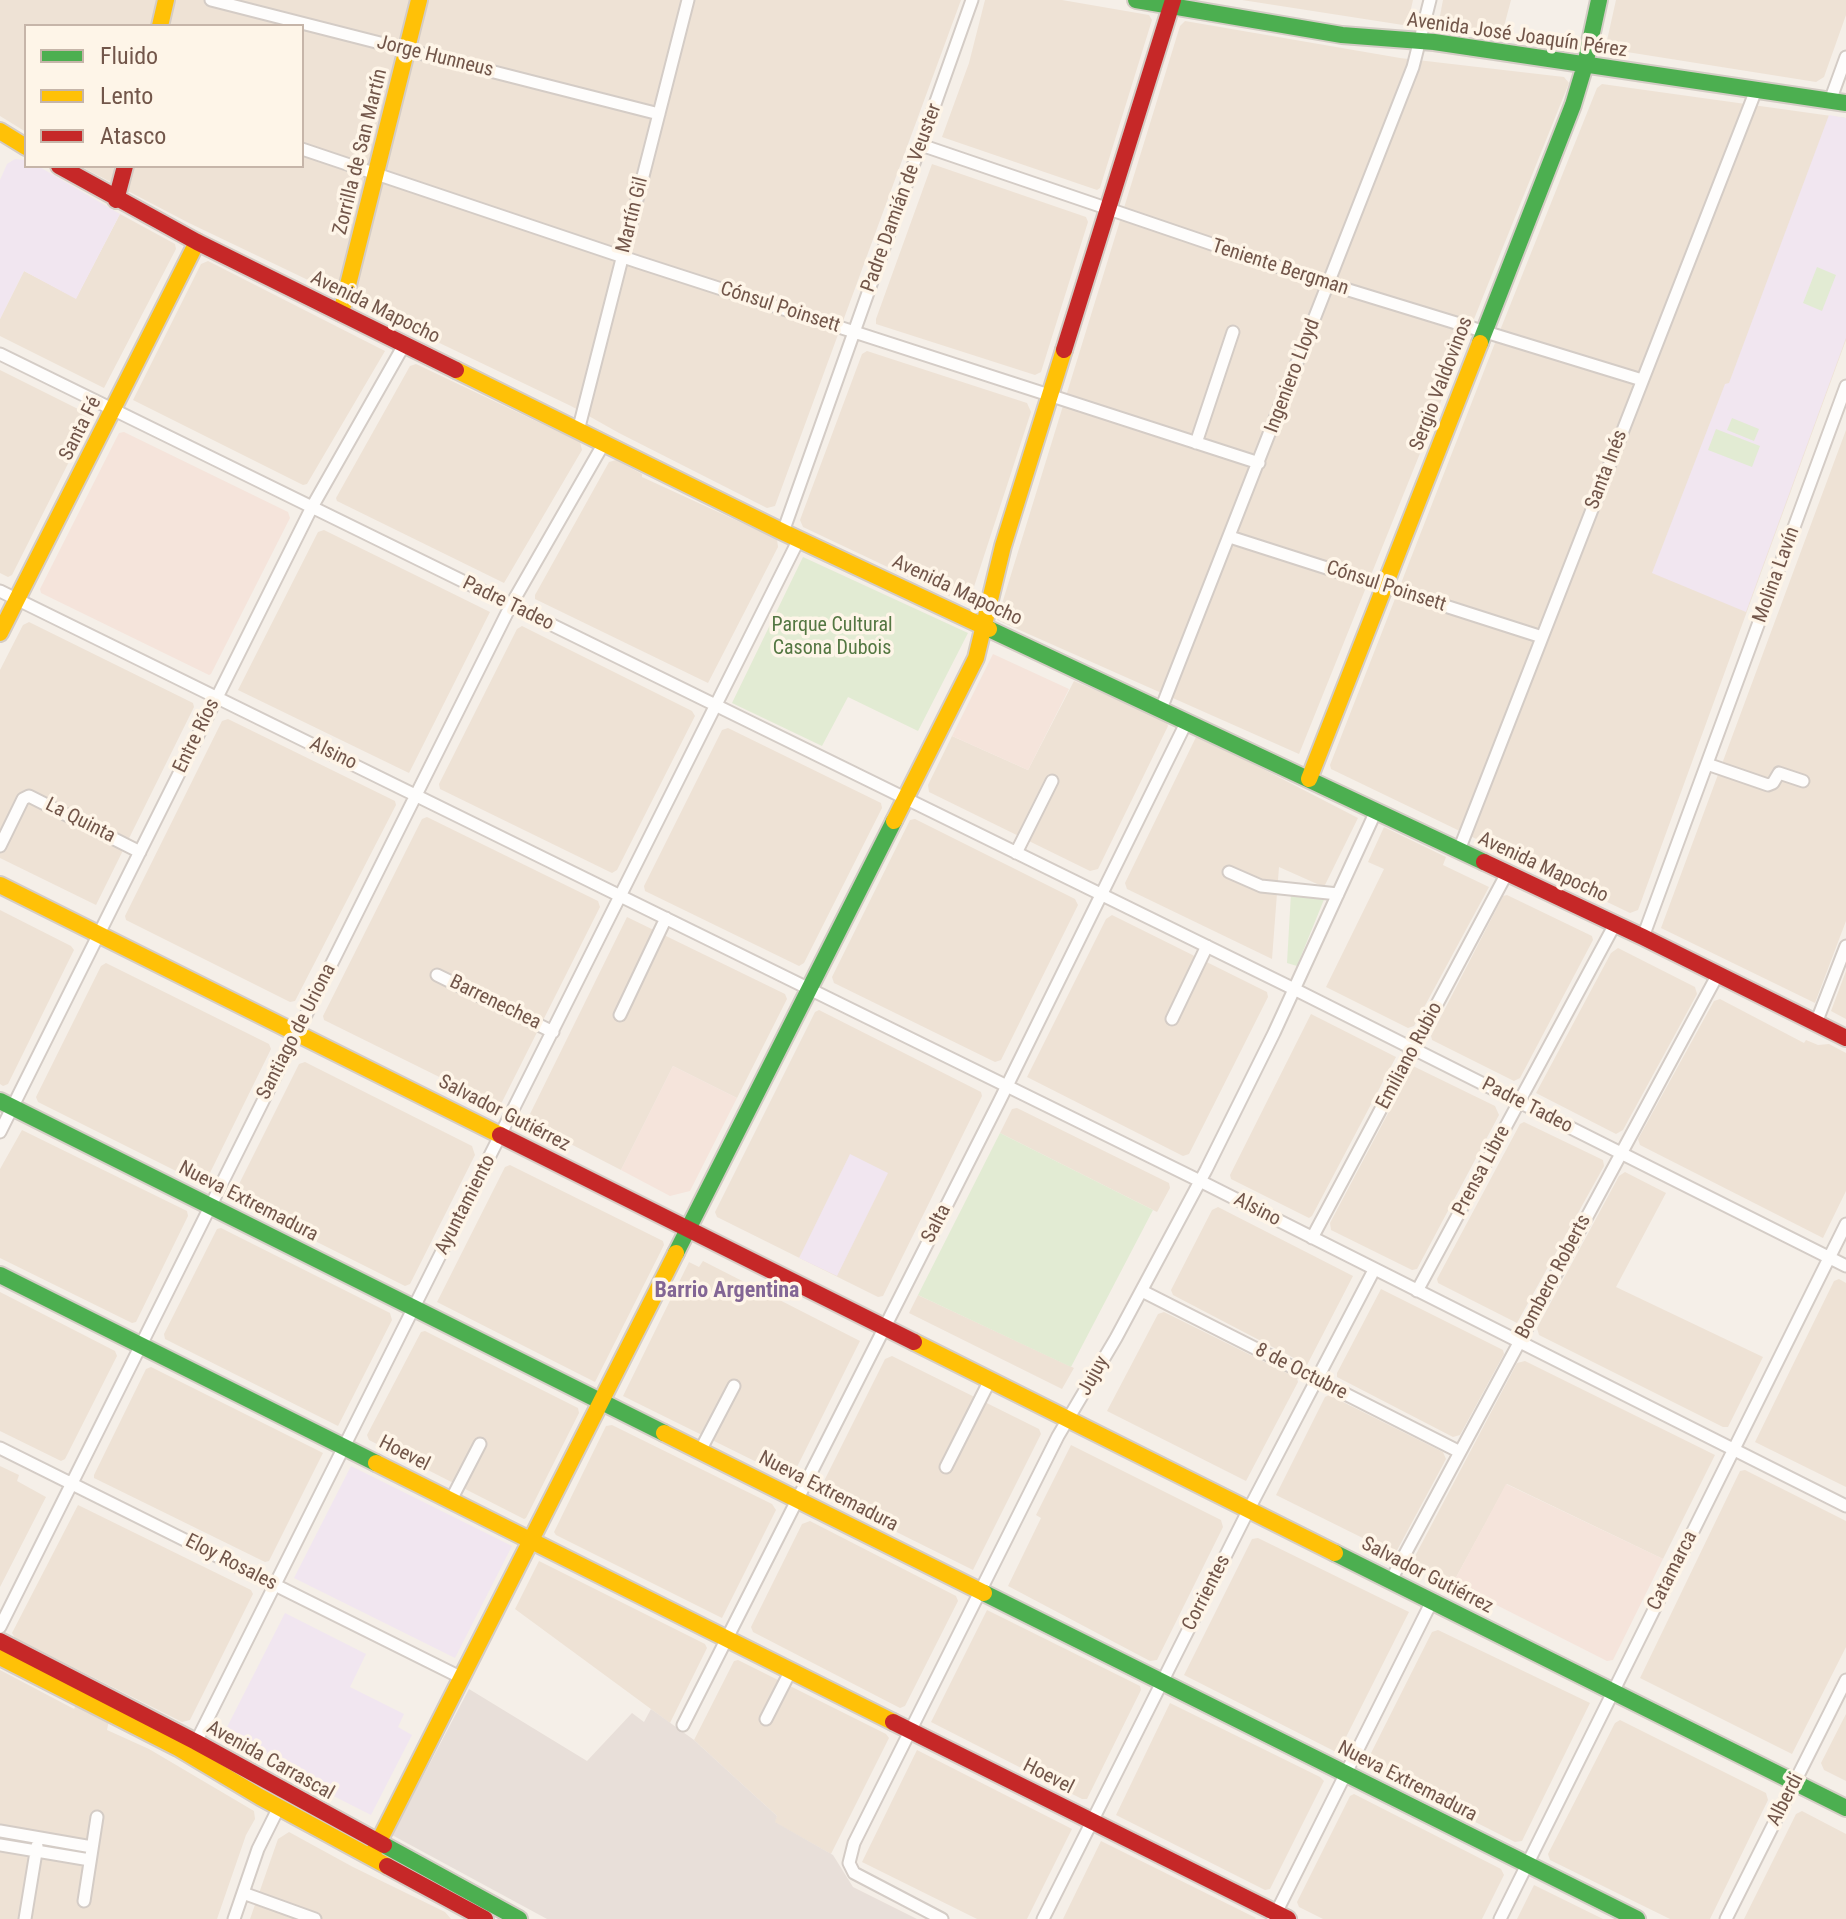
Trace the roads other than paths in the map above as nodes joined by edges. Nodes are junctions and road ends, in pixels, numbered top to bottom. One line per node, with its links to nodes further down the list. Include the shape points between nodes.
1 (166, 0): 10 (main road)
2 (211, 0): 12 (street, Jorge Hunneus)
3 (419, 0): 12 (main road, Zorrilla de San Martín)
4 (688, 0): 17 (street, Martín Gil)
5 (972, 0): 19 (street, Padre Damián de Veuster)
6 (1136, 0): 9 (main road, Avenida José Joaquín Pérez)
7 (1430, 0): 11 (street, Ingeniero Lloyd)
8 (1599, 0): 14 (main road, Sergio Valdovinos)
9 (1172, 3): 11 (main road, Avenida José Joaquín Pérez, via 1342,35); 26 (main road)
10 (160, 24)
11 (1421, 41): 14 (main road, Avenida José Joaquín Pérez); 29 (street, Ingeniero Lloyd)
12 (407, 50): 17 (street, Jorge Hunneus); 24 (main road, Zorrilla de San Martín)
13 (1846, 57): 16 (street)
14 (1585, 65): 15 (main road, Avenida José Joaquín Pérez); 33 (main road, Sergio Valdovinos)
15 (1756, 90): 16 (main road, Avenida José Joaquín Pérez); 36 (street, Santa Inés)
16 (1838, 102)
17 (659, 114): 28 (street, Martín Gil)
18 (2, 136): 20 (main road)
19 (921, 145): 26 (street, Teniente Bergman); 31 (street, Padre Damián de Veuster)
20 (24, 146)
21 (304, 150): 24 (street, Cónsul Poinsett)
22 (62, 168): 25 (main road, Avenida Mapocho)
23 (124, 168): 25 (main road)
24 (376, 174): 28 (street, Cónsul Poinsett); 30 (main road, Zorrilla de San Martín)
25 (116, 200): 27 (main road, Avenida Mapocho)
26 (1108, 210): 29 (street, Teniente Bergman); 38 (main road)
27 (197, 242): 30 (main road, Avenida Mapocho); 39 (main road, Santa Fé)
28 (623, 257): 31 (street, Cónsul Poinsett); 40 (street, Martín Gil)
29 (1329, 284): 33 (street, Teniente Bergman); 43 (street, Ingeniero Lloyd)
30 (341, 313): 34 (main road, Avenida Mapocho)
31 (854, 332): 38 (street, Cónsul Poinsett); 45 (street, Padre Damián de Veuster)
32 (1233, 332): 42 (street)
33 (1484, 333): 36 (street, Teniente Bergman); 48 (main road, Sergio Valdovinos)
34 (404, 345): 40 (main road, Avenida Mapocho); 44 (street, Entre Ríos)
35 (0, 354): 39 (street, Padre Tadeo)
36 (1642, 380): 54 (street, Santa Inés)
37 (1846, 386): 59 (street, Molina Lavín)
38 (1050, 396): 42 (street, Cónsul Poinsett); 52 (main road)
39 (113, 409): 44 (street, Padre Tadeo); 50 (main road, Santa Fé)
40 (578, 431): 41 (main road, Avenida Mapocho)
41 (604, 443): 45 (main road, Avenida Mapocho); 51 (street, Santiago de Uriona)
42 (1196, 443): 43 (street, Cónsul Poinsett)
43 (1259, 463): 46 (street, Ingeniero Lloyd)
44 (312, 507): 51 (street, Padre Tadeo); 55 (street, Entre Ríos)
45 (783, 532): 47 (main road, Avenida Mapocho)
46 (1230, 537): 48 (street, Cónsul Poinsett); 57 (street, Ingeniero Lloyd)
47 (799, 539): 52 (main road, Avenida Mapocho); 56 (street, Ayuntamiento)
48 (1385, 586): 54 (street, Cónsul Poinsett); 60 (main road, Sergio Valdovinos)
49 (0, 591): 50 (street, Alsino)
50 (17, 600): 53 (main road, Santa Fé); 55 (street, Alsino)
51 (511, 605): 56 (street, Padre Tadeo); 63 (street, Santiago de Uriona)
52 (983, 625): 57 (main road, Avenida Mapocho); 64 (main road, via 976,658)
53 (0, 633)
54 (1542, 637): 67 (street, Santa Inés)
55 (216, 697): 63 (street, Alsino); 68 (street, Entre Ríos)
56 (716, 706): 64 (street, Padre Tadeo); 75 (street, Ayuntamiento)
57 (1161, 709): 58 (main road, Avenida Mapocho)
58 (1187, 721): 60 (main road, Avenida Mapocho); 73 (street, Salta)
59 (1707, 764): 62 (street, via 1768,785 1779,773); 79 (street, Molina Lavín)
60 (1309, 779): 65 (main road, Avenida Mapocho)
61 (1052, 781): 69 (street)
62 (1803, 781)
63 (416, 795): 75 (street, Alsino); 90 (street, Santiago de Uriona)
64 (905, 798): 69 (street, Padre Tadeo); 84 (main road)
65 (1376, 811): 67 (main road, Avenida Mapocho); 74 (street, Jujuy)
66 (0, 846): 68 (street, La Quinta, via 29,796)
67 (1459, 850): 71 (main road, Avenida Mapocho)
68 (140, 852): 78 (street, Entre Ríos)
69 (1016, 853): 73 (street, Padre Tadeo)
70 (1229, 872): 74 (street, via 1261,886)
71 (1507, 873): 77 (main road, Avenida Mapocho); 92 (street, Emiliano Rubio)
72 (0, 885): 78 (main road, Salvador Gutiérrez)
73 (1101, 894): 80 (street, Padre Tadeo); 93 (street, Salta)
74 (1338, 894): 85 (street, Jujuy)
75 (621, 896): 76 (street, Alsino); 89 (street, Ayuntamiento)
76 (666, 918): 84 (street, Alsino); 86 (street)
77 (1615, 924): 79 (main road, Avenida Mapocho); 94 (street, Prensa Libre)
78 (99, 934): 90 (main road, Salvador Gutiérrez); 95 (street, Entre Ríos)
79 (1643, 937): 82 (main road, Avenida Mapocho)
80 (1207, 946): 85 (street, Padre Tadeo); 87 (street)
81 (1846, 946): 88 (street)
82 (1718, 974): 88 (main road, Avenida Mapocho); 98 (street, Bombero Roberts)
83 (437, 975): 89 (street, Barrenechea)
84 (809, 989): 93 (street, Alsino); 102 (main road)
85 (1294, 989): 92 (street, Padre Tadeo); 99 (street, Jujuy)
86 (620, 1015)
87 (1172, 1019)
88 (1816, 1023): 91 (main road, Avenida Mapocho)
89 (553, 1032): 97 (street, Ayuntamiento)
90 (297, 1033): 97 (main road, Salvador Gutiérrez); 100 (street, Santiago de Uriona)
91 (1846, 1038)
92 (1413, 1049): 94 (street, Padre Tadeo); 103 (street, Emiliano Rubio)
93 (1007, 1086): 99 (street, Alsino); 111 (street, Salta)
94 (1519, 1102): 98 (street, Padre Tadeo); 109 (street, Prensa Libre)
95 (6, 1104): 96 (street, Entre Ríos); 100 (main road, Nueva Extremadura)
96 (0, 1132)
97 (502, 1135): 102 (main road, Salvador Gutiérrez); 110 (street, Ayuntamiento)
98 (1621, 1153): 104 (street, Padre Tadeo); 112 (street, Bombero Roberts)
99 (1200, 1181): 103 (street, Alsino); 108 (street, Jujuy)
100 (210, 1206): 110 (main road, Nueva Extremadura); 113 (street, Santiago de Uriona)
101 (1846, 1224): 104 (street, Catamarca)
102 (688, 1229): 111 (main road, Salvador Gutiérrez); 117 (main road)
103 (1312, 1238): 106 (street, Alsino)
104 (1829, 1258): 105 (street, Padre Tadeo); 122 (street, Catamarca)
105 (1846, 1266)
106 (1374, 1270): 109 (street, Alsino); 114 (street, Corrientes)
107 (0, 1275): 113 (main road, Hoevel)
108 (1142, 1291): 114 (street, 8 de Octubre); 118 (street, Jujuy)
109 (1417, 1291): 112 (street, Alsino)
110 (414, 1308): 117 (main road, Nueva Extremadura); 120 (street, Ayuntamiento)
111 (885, 1327): 115 (main road, Salvador Gutiérrez); 127 (street, Salta)
112 (1519, 1342): 122 (street, Alsino); 124 (street, Bombero Roberts)
113 (141, 1345): 120 (main road, Hoevel); 126 (street, Santiago de Uriona)
114 (1317, 1379): 124 (street, 8 de Octubre); 130 (street, Corrientes)
115 (990, 1380): 118 (main road, Salvador Gutiérrez); 125 (street)
116 (734, 1386): 123 (street)
117 (601, 1401): 123 (main road, Nueva Extremadura); 131 (main road)
118 (1069, 1419): 130 (main road, Salvador Gutiérrez); 134 (street, Jujuy)
119 (480, 1444): 128 (street)
120 (343, 1446): 128 (main road, Hoevel); 133 (street, Ayuntamiento)
121 (0, 1448): 126 (street, Eloy Rosales)
122 (1734, 1449): 129 (street, Alsino); 144 (street, Catamarca)
123 (700, 1451): 127 (main road, Nueva Extremadura)
124 (1460, 1452): 132 (street, Bombero Roberts)
125 (946, 1467)
126 (71, 1484): 133 (street, Eloy Rosales); 136 (street, Santiago de Uriona)
127 (797, 1499): 134 (main road, Nueva Extremadura); 137 (street, Salta)
128 (451, 1500): 131 (main road, Hoevel)
129 (1846, 1506)
130 (1249, 1509): 132 (main road, Salvador Gutiérrez); 143 (street, Corrientes)
131 (531, 1540): 137 (main road, Hoevel); 141 (main road)
132 (1391, 1580): 135 (main road, Salvador Gutiérrez)
133 (274, 1585): 141 (street, Eloy Rosales); 148 (street, Ayuntamiento)
134 (980, 1590): 143 (main road, Nueva Extremadura); 147 (street, Jujuy)
135 (1432, 1601): 144 (main road, Salvador Gutiérrez); 149 (street)
136 (0, 1627)
137 (727, 1638): 140 (main road, Hoevel); 146 (street, Salta)
138 (0, 1641): 148 (main road, Avenida Carrascal)
139 (0, 1657): 151 (main road, Avenida Carrascal, via 178,1748)
140 (791, 1670): 145 (street); 147 (main road, Hoevel)
141 (462, 1678): 160 (main road)
142 (1846, 1680): 150 (street, Alberdi)
143 (1162, 1682): 149 (main road, Nueva Extremadura); 154 (street, Corrientes)
144 (1613, 1691): 150 (main road, Salvador Gutiérrez); 162 (street, Catamarca)
145 (766, 1719)
146 (683, 1725)
147 (910, 1729): 154 (main road, Hoevel); 172 (street, Jujuy, via 854,1843 850,1868)
148 (196, 1742): 160 (main road, Avenida Carrascal)
149 (1345, 1773): 162 (main road, Nueva Extremadura); 166 (street)
150 (1795, 1782): 152 (main road, Salvador Gutiérrez); 176 (street, Alberdi)
151 (279, 1807): 160 (main road, Avenida Carrascal); 163 (street)
152 (1846, 1808)
153 (97, 1817): 158 (street)
154 (1092, 1821): 166 (main road, Hoevel); 173 (street, Corrientes)
155 (0, 1831): 156 (street)
156 (38, 1838): 158 (street); 159 (street)
157 (0, 1845): 159 (street)
158 (92, 1847): 161 (street)
159 (36, 1851): 161 (street); 167 (street)
160 (374, 1851): 165 (main road, Avenida Carrascal); 171 (main road, Avenida Carrascal)
161 (90, 1860): 164 (street)
162 (1527, 1864): 174 (street, Catamarca); 175 (main road, Nueva Extremadura)
163 (243, 1893): 168 (street); 169 (street)
164 (84, 1901)
165 (460, 1912): 170 (main road, Avenida Carrascal)
166 (1279, 1917)
167 (25, 1919)
168 (234, 1919)
169 (315, 1919)
170 (485, 1919)
171 (519, 1919)
172 (942, 1919)
173 (1043, 1919)
174 (1500, 1919)
175 (1637, 1919)
176 (1726, 1919)

